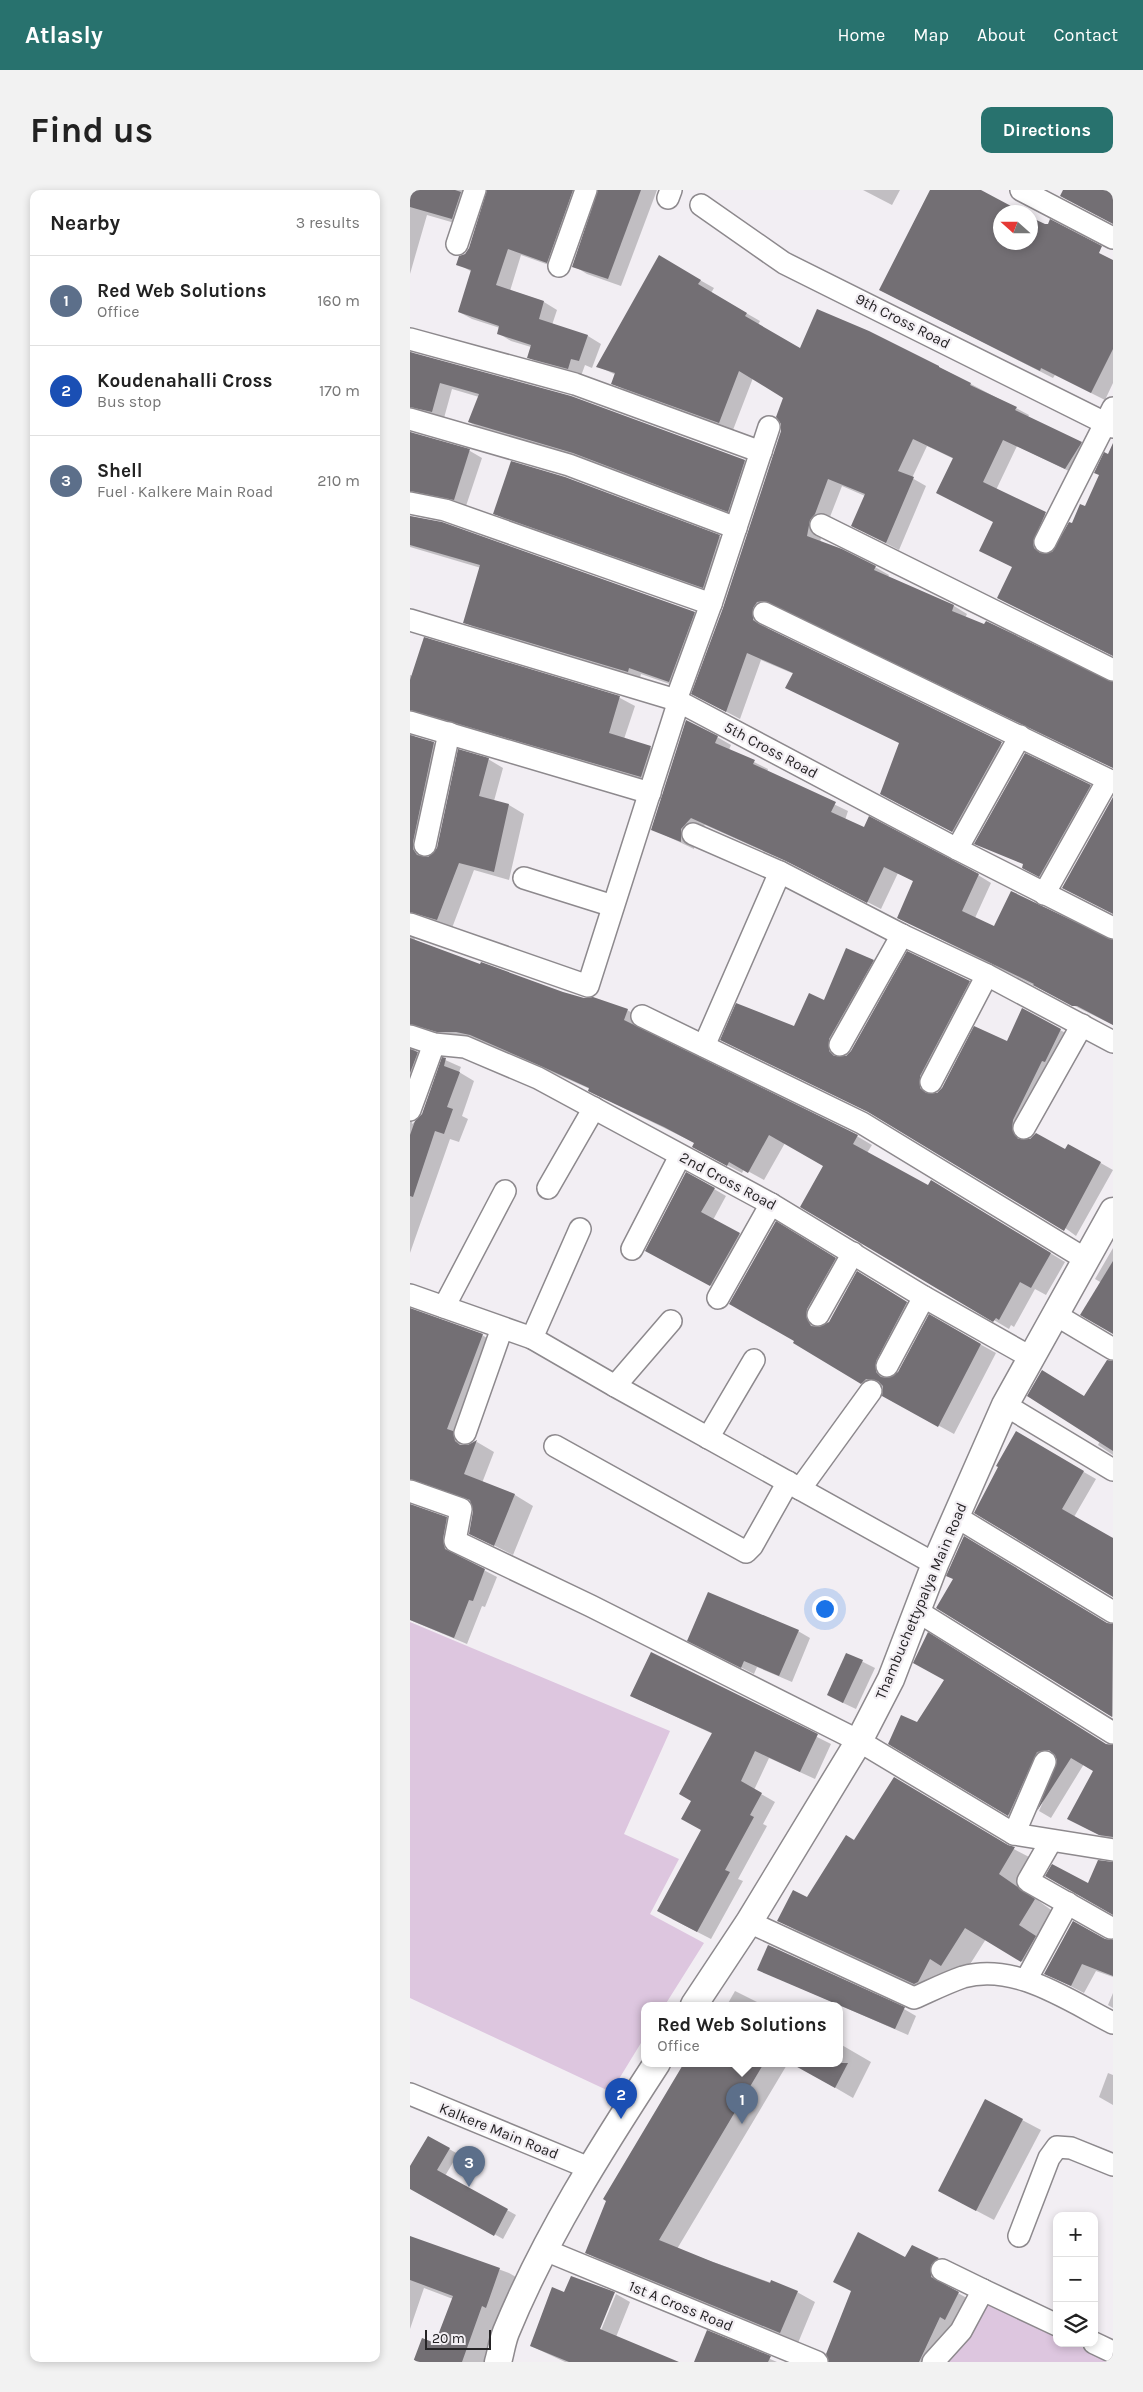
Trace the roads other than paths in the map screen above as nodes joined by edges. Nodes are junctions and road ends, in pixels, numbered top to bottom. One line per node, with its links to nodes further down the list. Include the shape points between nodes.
1 (475, 190): 6 (street)
2 (586, 190): 7 (street)
3 (1021, 190): 5 (street)
4 (701, 205): 10 (street, 9th Cross Road, via 784,263)
5 (1113, 238)
6 (457, 244)
7 (559, 266)
8 (410, 339): 12 (street, via 575,384)
9 (410, 419): 15 (street, via 569,465)
10 (1110, 420): 16 (street)
11 (769, 427): 12 (street)
12 (761, 452): 15 (street)
13 (410, 502): 17 (street, via 444,510)
14 (821, 525): 20 (street)
15 (736, 528): 17 (street)
16 (1045, 542)
17 (711, 604): 21 (street)
18 (764, 613): 24 (street)
19 (410, 620): 21 (street, 5th Cross Road)
20 (1113, 670)
21 (676, 700): 26 (street, via 676,710); 29 (street, 5th Cross Road)
22 (410, 722): 23 (street)
23 (449, 734): 26 (street); 28 (street)
24 (1020, 736): 25 (street); 29 (street)
25 (1110, 781): 32 (street)
26 (650, 793): 33 (street)
27 (692, 834): 30 (street)
28 (425, 845)
29 (957, 849): 32 (street, 5th Cross Road)
30 (780, 872): 36 (street); 44 (street)
31 (524, 878): 33 (street)
32 (1044, 894): 35 (street, 5th Cross Road)
33 (614, 906): 34 (street, via 588,986)
34 (410, 924)
35 (1113, 928)
36 (902, 935): 37 (street); 43 (street)
37 (988, 975): 39 (street); 45 (street)
38 (642, 1016): 44 (street)
39 (1082, 1025): 41 (street); 48 (street)
40 (410, 1036): 42 (street, 2nd Cross Road)
41 (1113, 1042)
42 (434, 1044): 46 (street, 2nd Cross Road, via 465,1047 538,1078); 47 (street)
43 (840, 1045)
44 (704, 1046): 57 (street, via 862,1123)
45 (931, 1082)
46 (594, 1108): 49 (street, 2nd Cross Road); 50 (street)
47 (410, 1110)
48 (1024, 1128)
49 (680, 1156): 52 (street, 2nd Cross Road); 55 (street)
50 (548, 1188)
51 (506, 1191): 61 (street)
52 (771, 1204): 56 (street, 2nd Cross Road); 60 (street)
53 (1110, 1223): 57 (main road, Thambuchettypalya Main Road)
54 (580, 1229): 66 (street)
55 (632, 1249)
56 (853, 1253): 59 (street, 2nd Cross Road); 62 (street)
57 (1087, 1260): 63 (main road, Thambuchettypalya Main Road)
58 (410, 1295): 61 (street)
59 (924, 1297): 68 (street, 2nd Cross Road); 70 (street)
60 (718, 1298)
61 (444, 1307): 65 (street)
62 (818, 1315)
63 (1056, 1315): 67 (street); 68 (main road, Thambuchettypalya Main Road)
64 (670, 1321): 71 (street)
65 (502, 1328): 66 (street); 74 (street)
66 (532, 1338): 71 (street)
67 (1113, 1349)
68 (1032, 1358): 73 (main road, Thambuchettypalya Main Road)
69 (754, 1360): 75 (street)
70 (887, 1366)
71 (615, 1386): 75 (street)
72 (870, 1390): 78 (street)
73 (1005, 1405): 77 (street); 80 (main road, Thambuchettypalya Main Road)
74 (465, 1433)
75 (708, 1438): 78 (street)
76 (556, 1446): 78 (street, via 746,1552)
77 (1113, 1470)
78 (794, 1485): 81 (street)
79 (410, 1491): 85 (street, via 461,1509 455,1541)
80 (955, 1516): 81 (main road, Thambuchettypalya Main Road); 83 (street)
81 (935, 1564): 82 (main road, Thambuchettypalya Main Road)
82 (917, 1611): 84 (street); 85 (main road, Thambuchettypalya Main Road, via 891,1679)
83 (1113, 1612)
84 (1113, 1732)
85 (859, 1741): 87 (street); 91 (main road, Thambuchettypalya Main Road)
86 (1045, 1762): 87 (street)
87 (1014, 1834): 88 (street)
88 (1051, 1841): 89 (street); 90 (street, via 1028,1881)
89 (1113, 1850)
90 (1068, 1903): 92 (street); 93 (street)
91 (749, 1922): 93 (street, via 914,1998 964,1977 999,1974); 94 (main road, Thambuchettypalya Main Road)
92 (1111, 1928)
93 (1026, 1980): 95 (street)
94 (696, 2002)
95 (1113, 2023)
96 (654, 2067): 99 (main road)
97 (410, 2094): 99 (street, Kalkere Main Road)
98 (1113, 2165): 100 (street, via 1071,2148 1057,2147 1049,2158)
99 (589, 2168): 101 (main road)
100 (1019, 2236)
101 (545, 2250): 107 (main road, via 505,2334); 108 (street, 1st A Cross Road)
102 (942, 2270): 103 (street)
103 (983, 2290): 104 (street); 109 (street, via 961,2331)
104 (1053, 2323)
105 (1098, 2345): 106 (street)
106 (1113, 2352)
107 (501, 2361)
108 (817, 2362)
109 (933, 2362)

